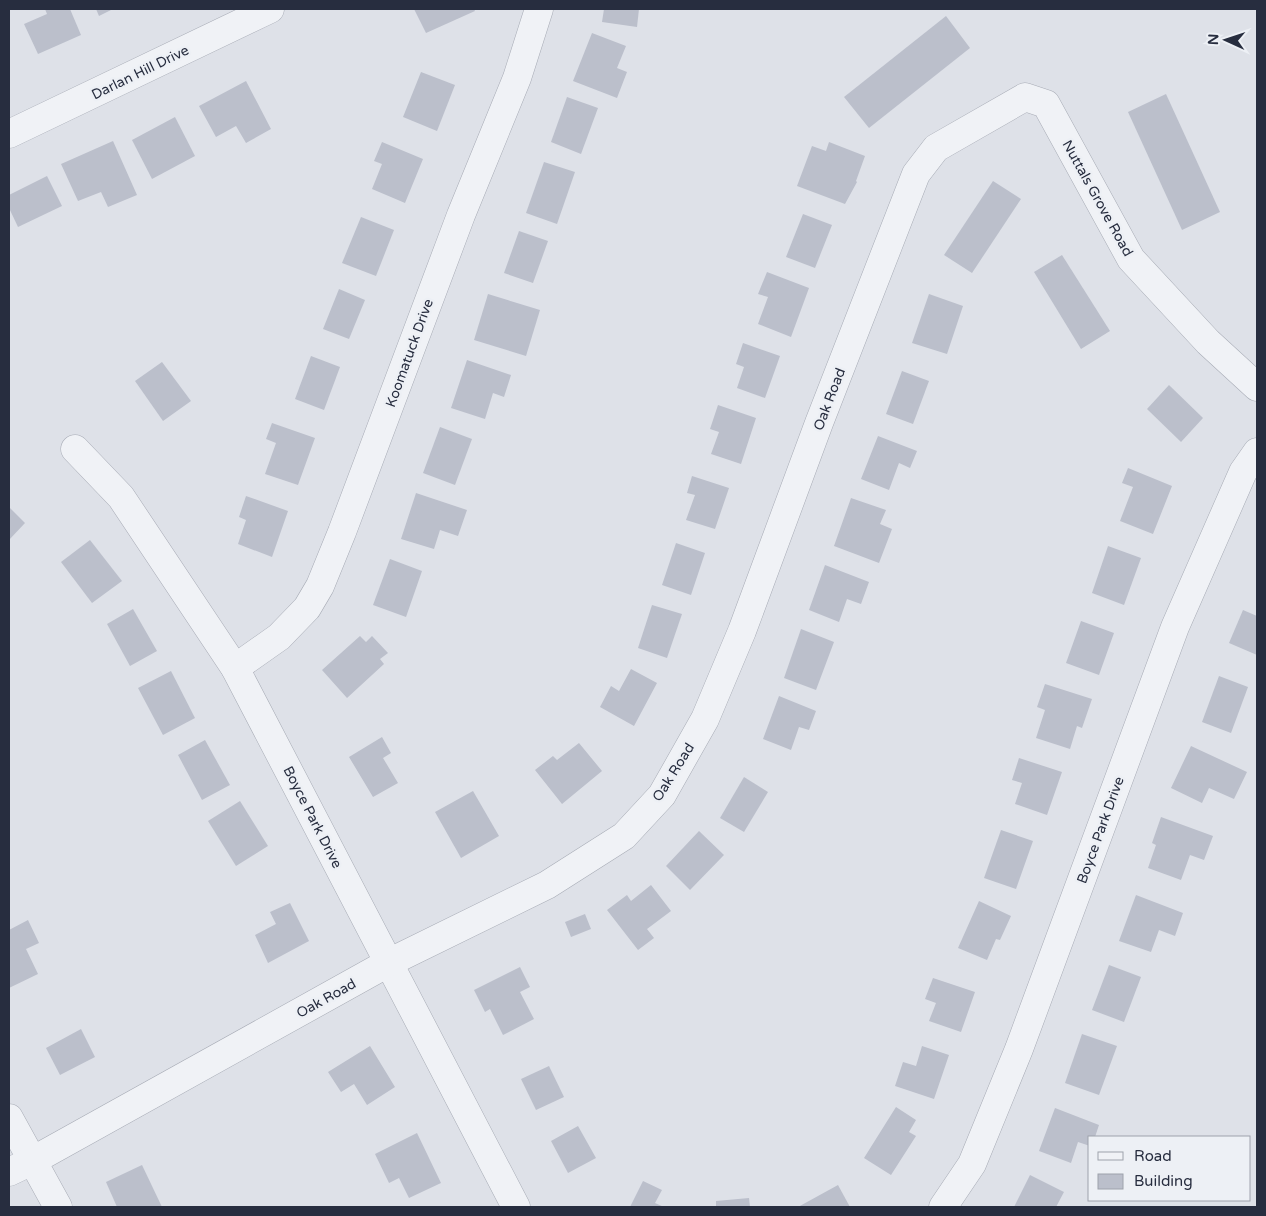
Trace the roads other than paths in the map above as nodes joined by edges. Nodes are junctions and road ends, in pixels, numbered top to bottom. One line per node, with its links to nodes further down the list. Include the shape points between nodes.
1 (270, 9): 4 (street, Darlan Hill Drive)
2 (539, 9): 8 (street, Koomatuck Drive, via 517,78 461,215 320,586 307,608 280,637)
3 (1025, 97): 5 (street, Nuttals Grove Road, via 1046,104 1131,258 1208,342); 9 (street, Oak Road, via 936,148 916,174 742,631 704,719 662,795 624,836 547,885)
4 (9, 134)
5 (1257, 387)
6 (75, 449): 8 (street, Boyce Park Drive, via 121,497)
7 (1257, 452): 14 (street, Boyce Park Drive, via 1243,472 1175,627 1019,1049 972,1164)
8 (235, 668): 9 (street, Boyce Park Drive)
9 (388, 963): 11 (street, Oak Road); 13 (street, Boyce Park Drive)
10 (9, 1118): 11 (street)
11 (21, 1167): 12 (street)
12 (58, 1207)
13 (516, 1207)
14 (943, 1207)

